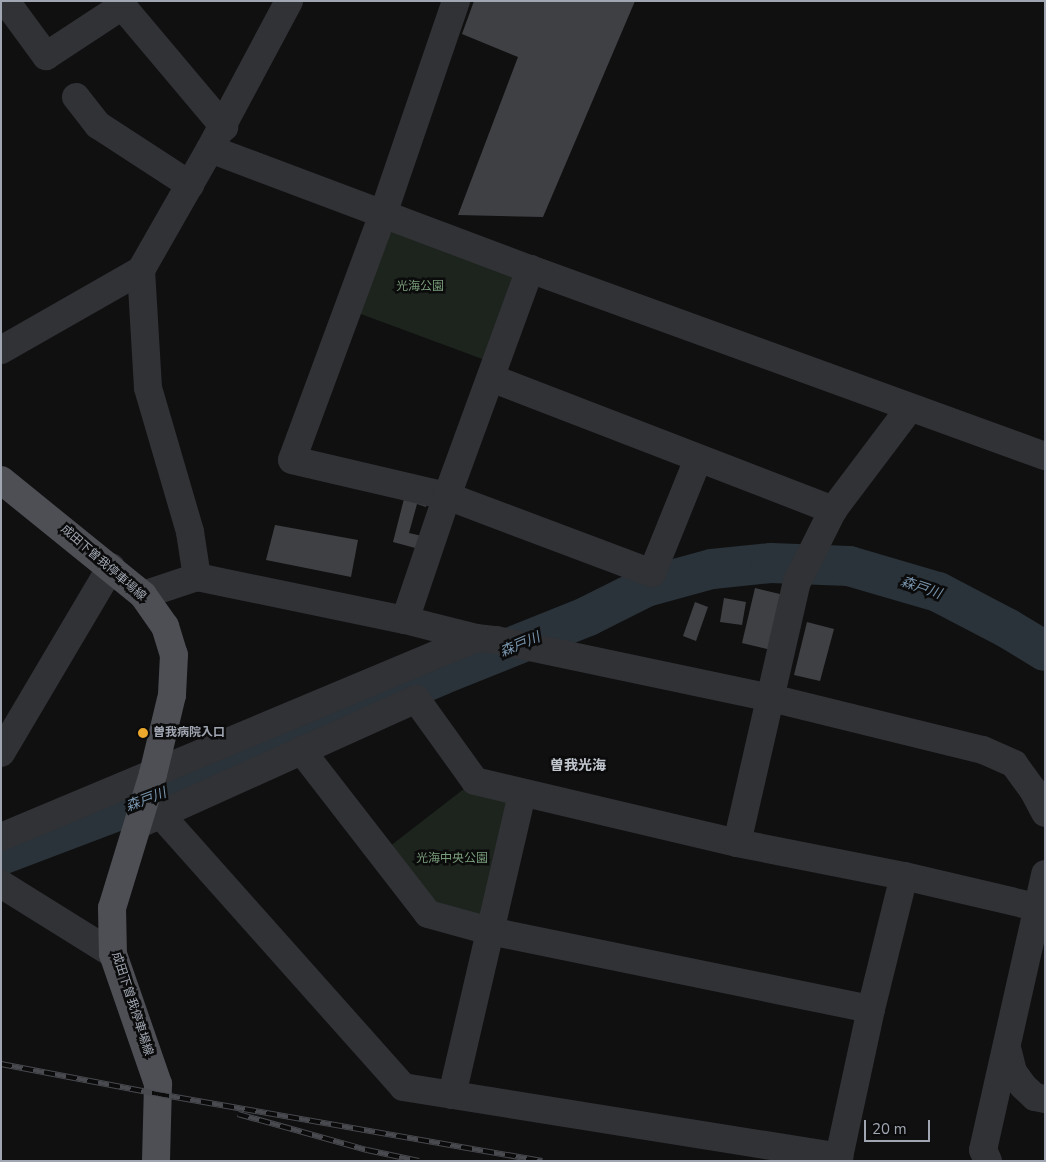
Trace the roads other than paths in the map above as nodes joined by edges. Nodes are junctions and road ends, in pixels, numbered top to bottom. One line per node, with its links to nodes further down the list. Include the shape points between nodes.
1 (3, 1): 4 (street, via 46,56)
2 (289, 1): 6 (street)
3 (456, 1): 8 (street)
4 (120, 4): 6 (street)
5 (76, 97): 7 (street, via 98,125)
6 (217, 138): 7 (street); 8 (street)
7 (190, 184): 10 (street)
8 (383, 214): 9 (street); 17 (street, via 292,460)
9 (530, 269): 12 (street); 13 (street)
10 (141, 270): 11 (street); 20 (street, via 148,388 190,532)
11 (1, 350)
12 (491, 378): 15 (street); 17 (street)
13 (910, 408): 14 (street); 18 (street)
14 (1045, 456)
15 (698, 459): 17 (street, via 652,572); 18 (street)
16 (1, 480): 19 (main road, 成田下曽我停車場線)
17 (447, 496): 22 (street)
18 (833, 510): 24 (street, via 800,576)
19 (111, 567): 21 (main road, 成田下曽我停車場線); 26 (street)
20 (197, 577): 21 (street); 22 (street)
21 (143, 595): 27 (main road, 成田下曽我停車場線, via 165,626 174,654 172,695)
22 (405, 620): 23 (street)
23 (486, 639): 24 (street); 27 (street)
24 (772, 698): 29 (street, via 983,750 1014,764 1034,790); 32 (street)
25 (301, 750): 28 (street, via 416,699 475,781); 30 (street); 37 (street, via 428,914)
26 (1, 753)
27 (153, 774): 30 (main road, 成田下曽我停車場線); 31 (street)
28 (522, 794): 32 (street); 37 (street)
29 (1045, 814)
30 (149, 820): 38 (main road, 成田下曽我停車場線, via 112,908); 41 (street, via 403,1087)
31 (1, 837)
32 (737, 843): 34 (street)
33 (1045, 874): 36 (street)
34 (904, 876): 36 (street); 39 (street)
35 (8, 894): 38 (street)
36 (1042, 908): 40 (street)
37 (490, 931): 39 (street); 41 (street)
38 (114, 954): 43 (main road, 成田下曽我停車場線, via 158,1084)
39 (871, 1009): 41 (street, via 839,1157)
40 (1007, 1048): 42 (street, via 1013,1072 1023,1086 1035,1097); 44 (street, via 983,1150)
41 (452, 1095)
42 (1045, 1100)
43 (156, 1161)
44 (988, 1161)

